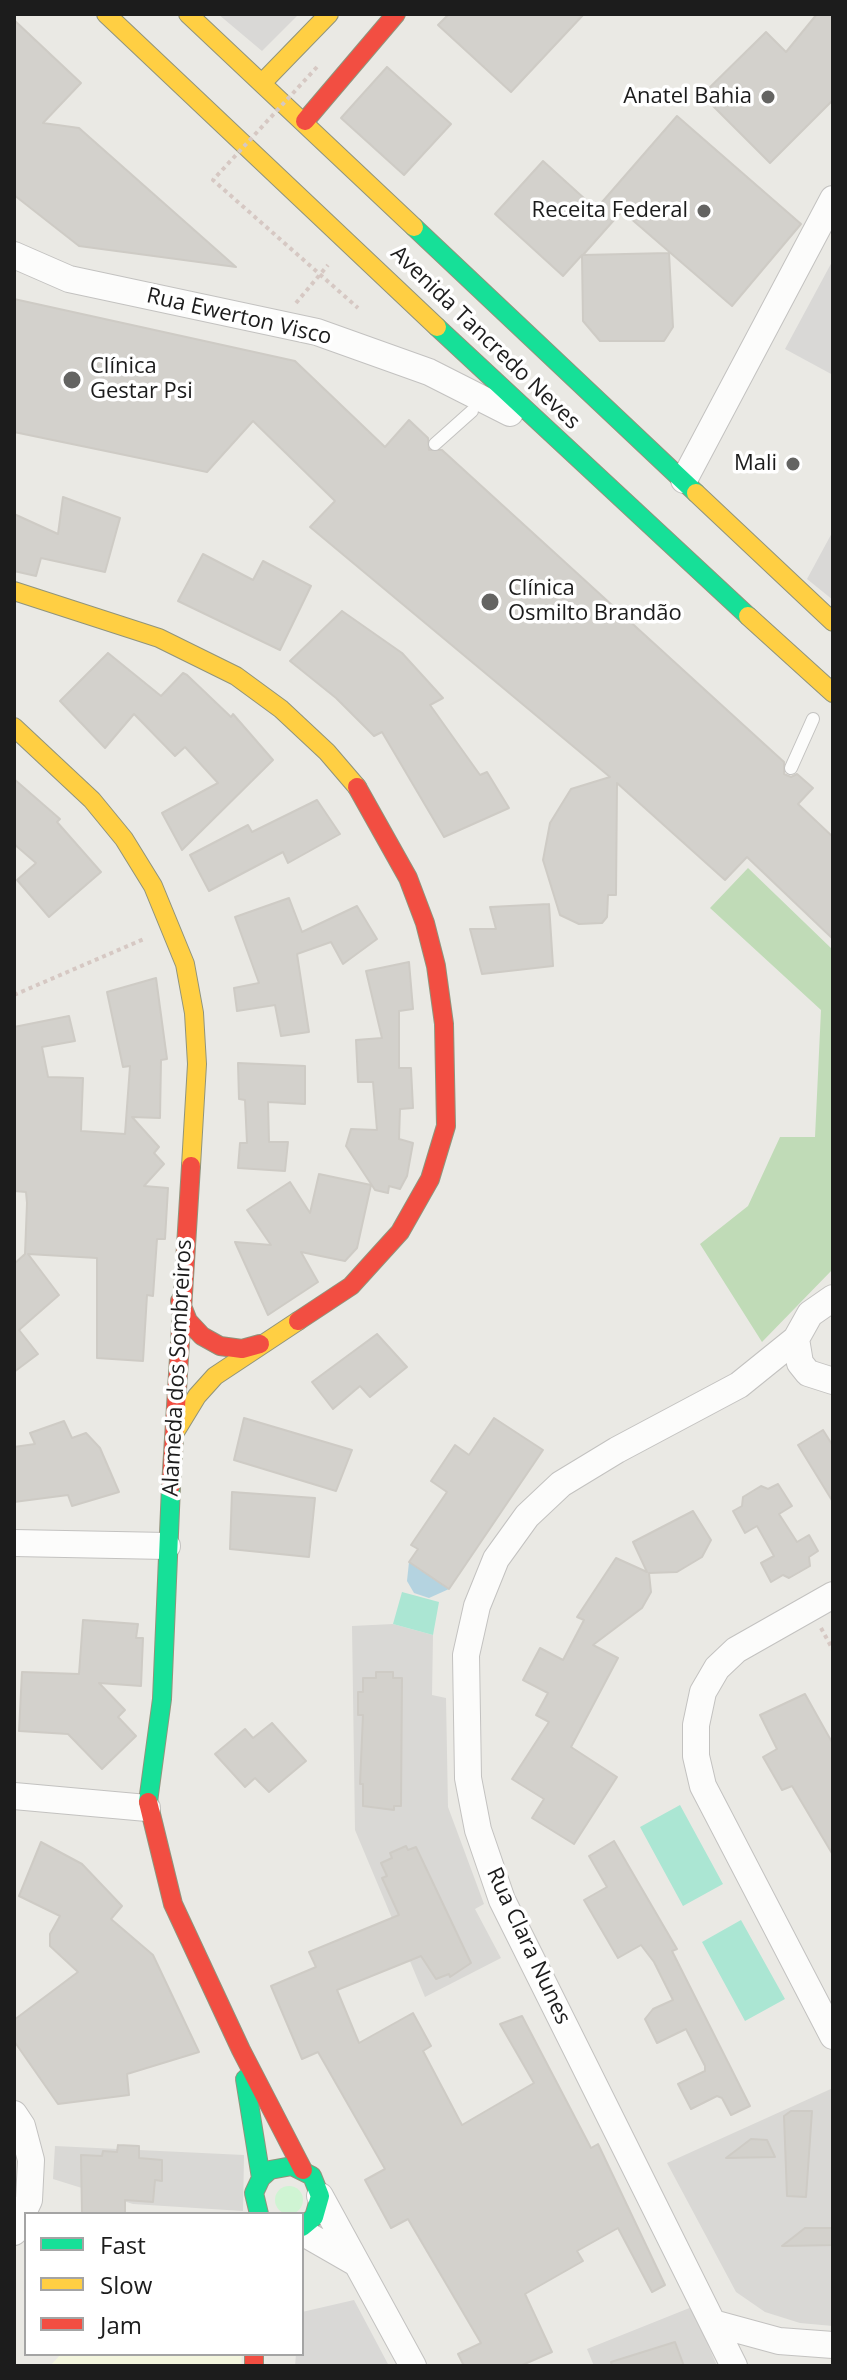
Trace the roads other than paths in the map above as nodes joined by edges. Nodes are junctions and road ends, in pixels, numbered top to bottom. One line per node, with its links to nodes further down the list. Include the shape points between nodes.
1 (106, 14): 11 (street, Avenida Tancredo Neves)
2 (188, 14): 5 (street, Avenida Tancredo Neves)
3 (329, 14): 5 (street)
4 (396, 14): 6 (street)
5 (264, 81): 6 (street, Avenida Tancredo Neves)
6 (305, 121): 12 (street, Avenida Tancredo Neves)
7 (833, 199): 12 (street)
8 (14, 255): 11 (street, Rua Ewerton Visco, via 69,279 317,332 429,372 497,404)
9 (472, 411): 10 (lane)
10 (435, 444)
11 (583, 465): 15 (street, Avenida Tancredo Neves)
12 (684, 480): 14 (street, Avenida Tancredo Neves)
13 (17, 593): 22 (street, via 159,638 236,676 281,709 365,797 425,923 447,1071 446,1126 430,1179 400,1232 351,1286)
14 (833, 622)
15 (833, 693)
16 (813, 719): 18 (lane)
17 (14, 727): 20 (street, Alameda dos Sombreiros, via 92,800 124,839 153,886 185,964 197,1064)
18 (791, 768)
19 (833, 1298): 21 (street, Rua Clara Nunes, via 810,1314)
20 (180, 1301): 22 (street, via 188,1321 220,1346 242,1349); 25 (street, Alameda dos Sombreiros)
21 (796, 1339): 23 (street, via 800,1363); 24 (street, Rua Clara Nunes)
22 (262, 1344): 25 (street, via 215,1376)
23 (821, 1377): 24 (street, Rua Clara Nunes)
24 (739, 1385): 42 (street, Rua Clara Nunes, via 561,1484 527,1516 496,1559 477,1606 466,1655 464,1715 478,1830 502,1900)
25 (174, 1434): 27 (street, Alameda dos Sombreiros)
26 (14, 1543): 27 (street)
27 (167, 1546): 30 (street, Alameda dos Sombreiros, via 162,1699)
28 (830, 1604): 31 (street, via 736,1650 717,1668 703,1692 696,1756 703,1786)
29 (14, 1796): 30 (street)
30 (147, 1808): 32 (street, Alameda dos Sombreiros, via 173,1904)
31 (833, 2036)
32 (241, 2050): 34 (street, Alameda dos Sombreiros); 35 (street, Alameda dos Sombreiros)
33 (14, 2114): 40 (street, via 31,2160 29,2200)
34 (303, 2170): 35 (street, via 281,2166); 36 (street, Alameda dos Sombreiros, via 312,2176)
35 (261, 2178): 37 (street, Alameda dos Sombreiros, via 254,2193)
36 (320, 2196): 38 (street, via 314,2217); 41 (street)
37 (257, 2212)
38 (304, 2228)
39 (304, 2231): 41 (street)
40 (14, 2232)
41 (362, 2267): 44 (street)
42 (713, 2323): 43 (street, via 779,2341); 45 (street, Rua Clara Nunes)
43 (833, 2345)
44 (413, 2366)
45 (734, 2366)

